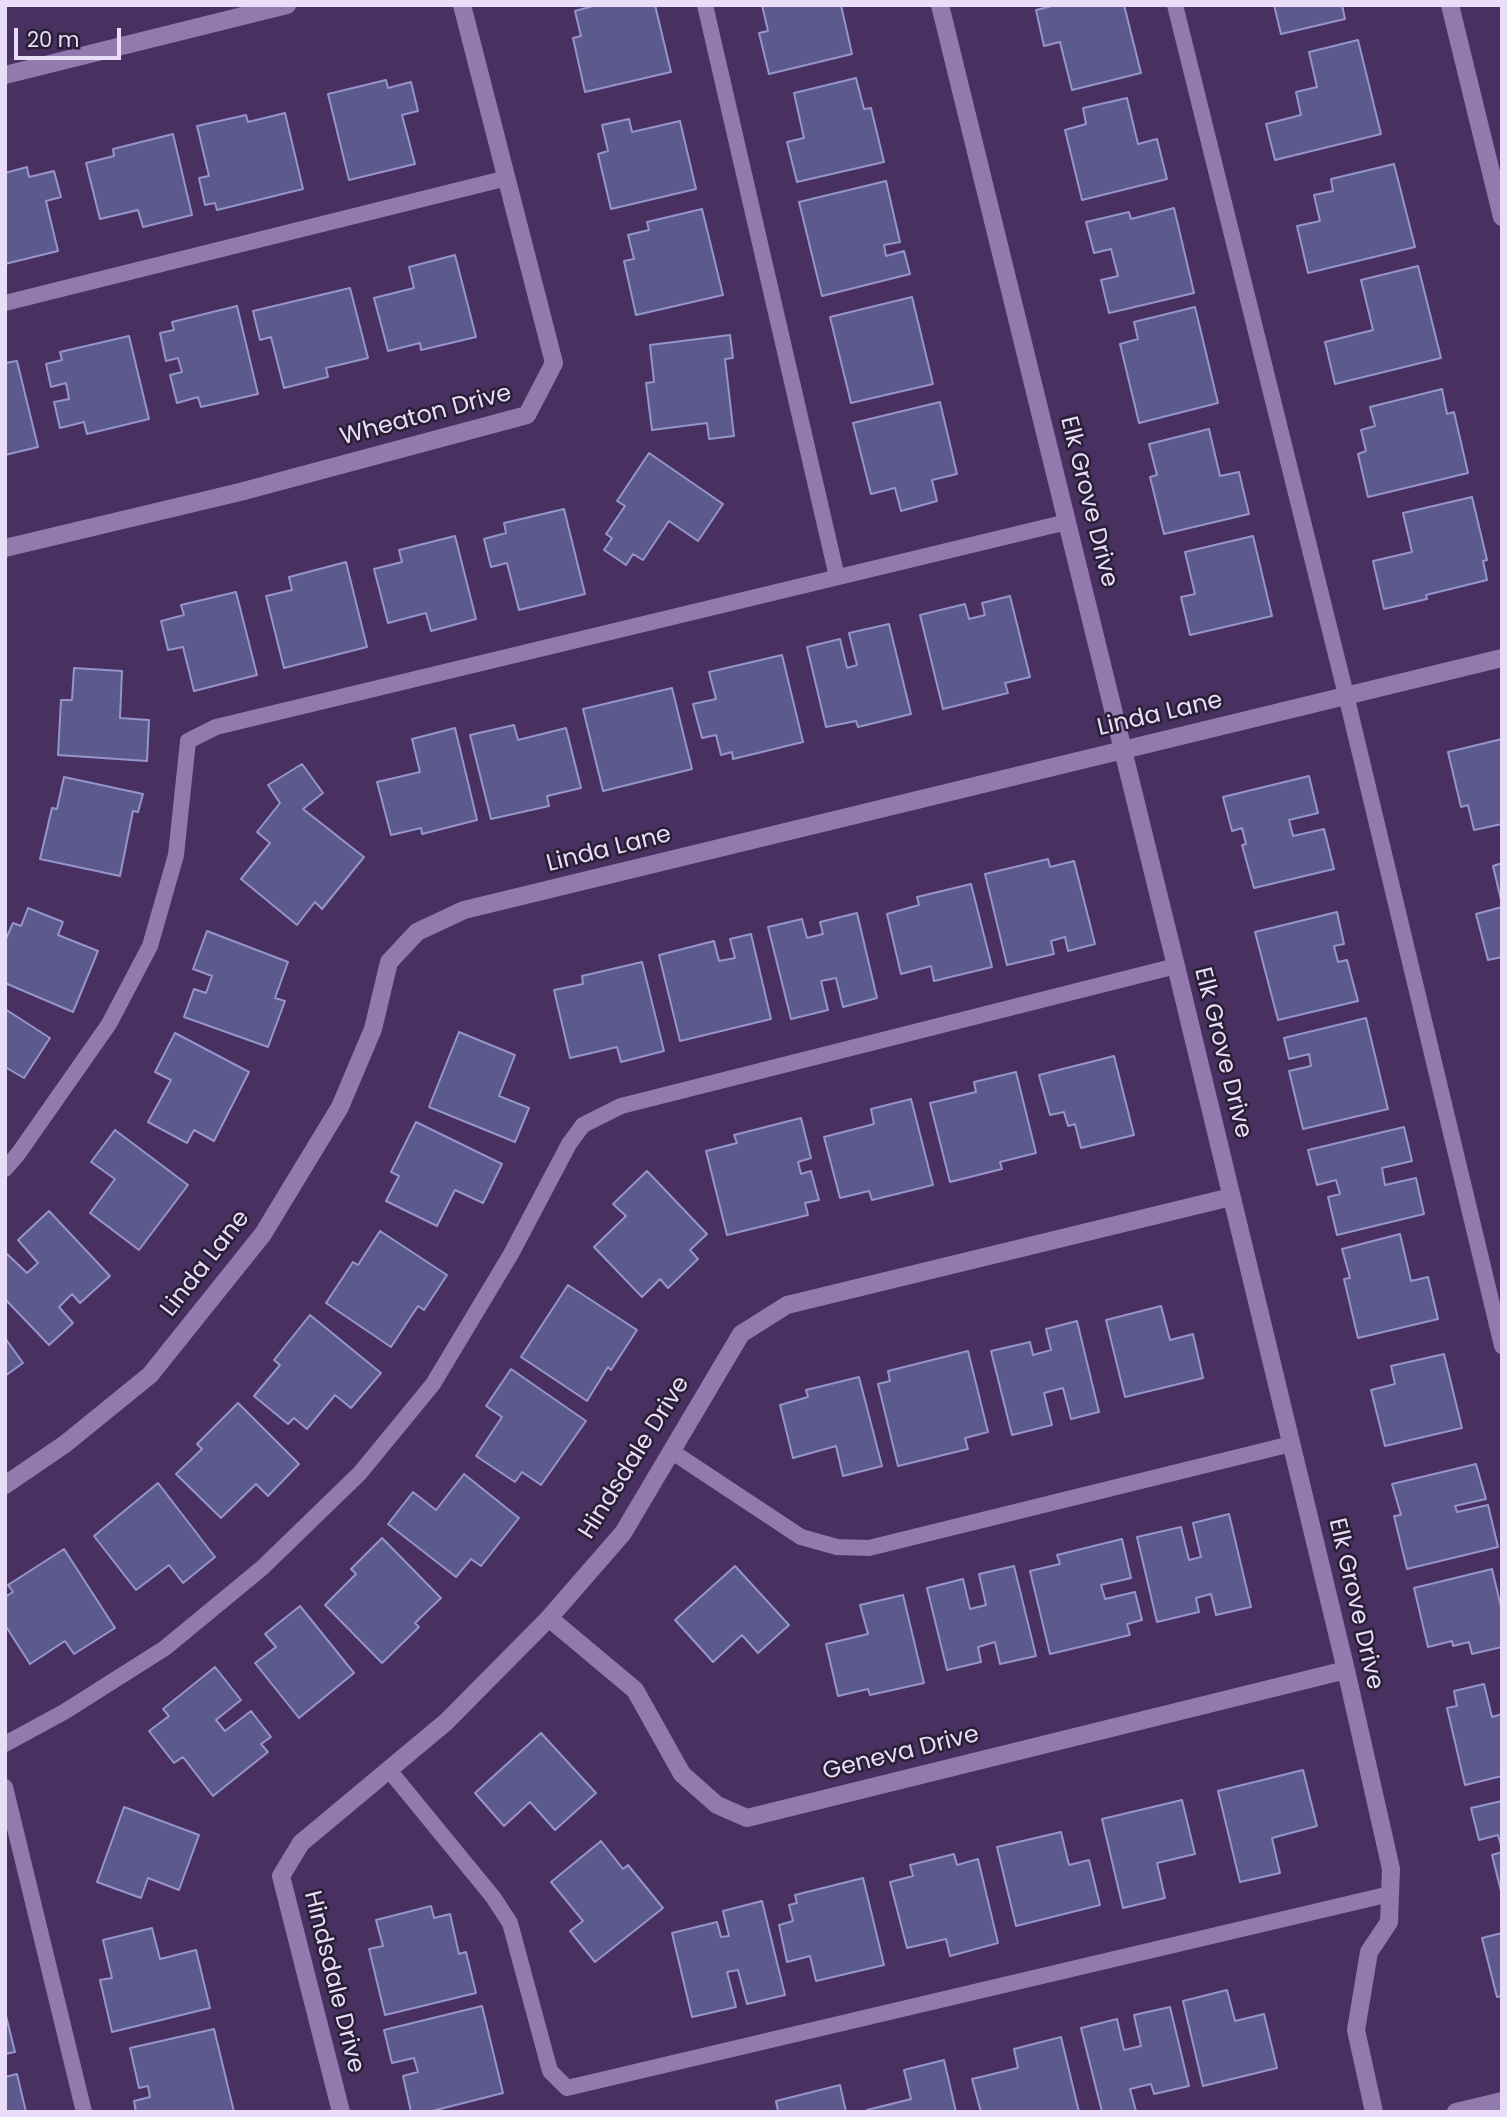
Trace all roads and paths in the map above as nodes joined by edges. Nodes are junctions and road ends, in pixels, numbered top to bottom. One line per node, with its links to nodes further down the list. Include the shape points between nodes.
1 (287, 5): 7 (street)
2 (462, 5): 9 (street, Wheaton Drive)
3 (705, 5): 14 (lane)
4 (940, 5): 12 (street, Elk Grove Drive)
5 (1175, 5): 16 (lane)
6 (1450, 5): 8 (street)
7 (5, 75)
8 (1494, 151): 10 (street)
9 (507, 178): 11 (lane); 13 (street, Wheaton Drive, via 554,363 527,415 240,492)
10 (1502, 217)
11 (5, 303)
12 (1067, 522): 14 (lane); 17 (street, Elk Grove Drive)
13 (5, 548)
14 (836, 577): 19 (lane, via 216,727 188,741 176,855 150,946 109,1024)
15 (1502, 658): 16 (street, Linda Lane)
16 (1346, 695): 17 (street, Linda Lane); 21 (lane)
17 (1123, 748): 18 (street, Elk Grove Drive); 24 (street, Linda Lane, via 464,911 417,932 389,962 373,1029 340,1107 263,1234 150,1375 65,1444)
18 (1176, 966): 20 (street, Elk Grove Drive); 27 (lane, via 621,1107 583,1125 433,1384 360,1473 262,1568 165,1648)
19 (5, 1169)
20 (1231, 1197): 22 (street, Elk Grove Drive); 23 (street, Hindsdale Drive, via 787,1305 741,1334)
21 (1502, 1346)
22 (1291, 1444): 23 (lane, via 869,1548 837,1547 800,1537); 26 (street, Elk Grove Drive)
23 (671, 1451): 25 (street, Hindsdale Drive, via 623,1533)
24 (5, 1485)
25 (549, 1618): 26 (street, Geneva Drive, via 635,1690 682,1774 717,1805 747,1818); 28 (street, Hindsdale Drive, via 446,1722)
26 (1346, 1670): 30 (street, Elk Grove Drive, via 1391,1869)
27 (5, 1744)
28 (388, 1770): 30 (lane, via 510,1923 550,2071 567,2088); 33 (street, Hindsdale Drive, via 301,1843 281,1876)
29 (5, 1787): 32 (lane)
30 (1390, 1894): 34 (street, Elk Grove Drive, via 1389,1922 1368,1952 1356,2030)
31 (1502, 2101): 35 (street)
32 (84, 2112)
33 (341, 2112)
34 (1374, 2112)
35 (1456, 2112)

